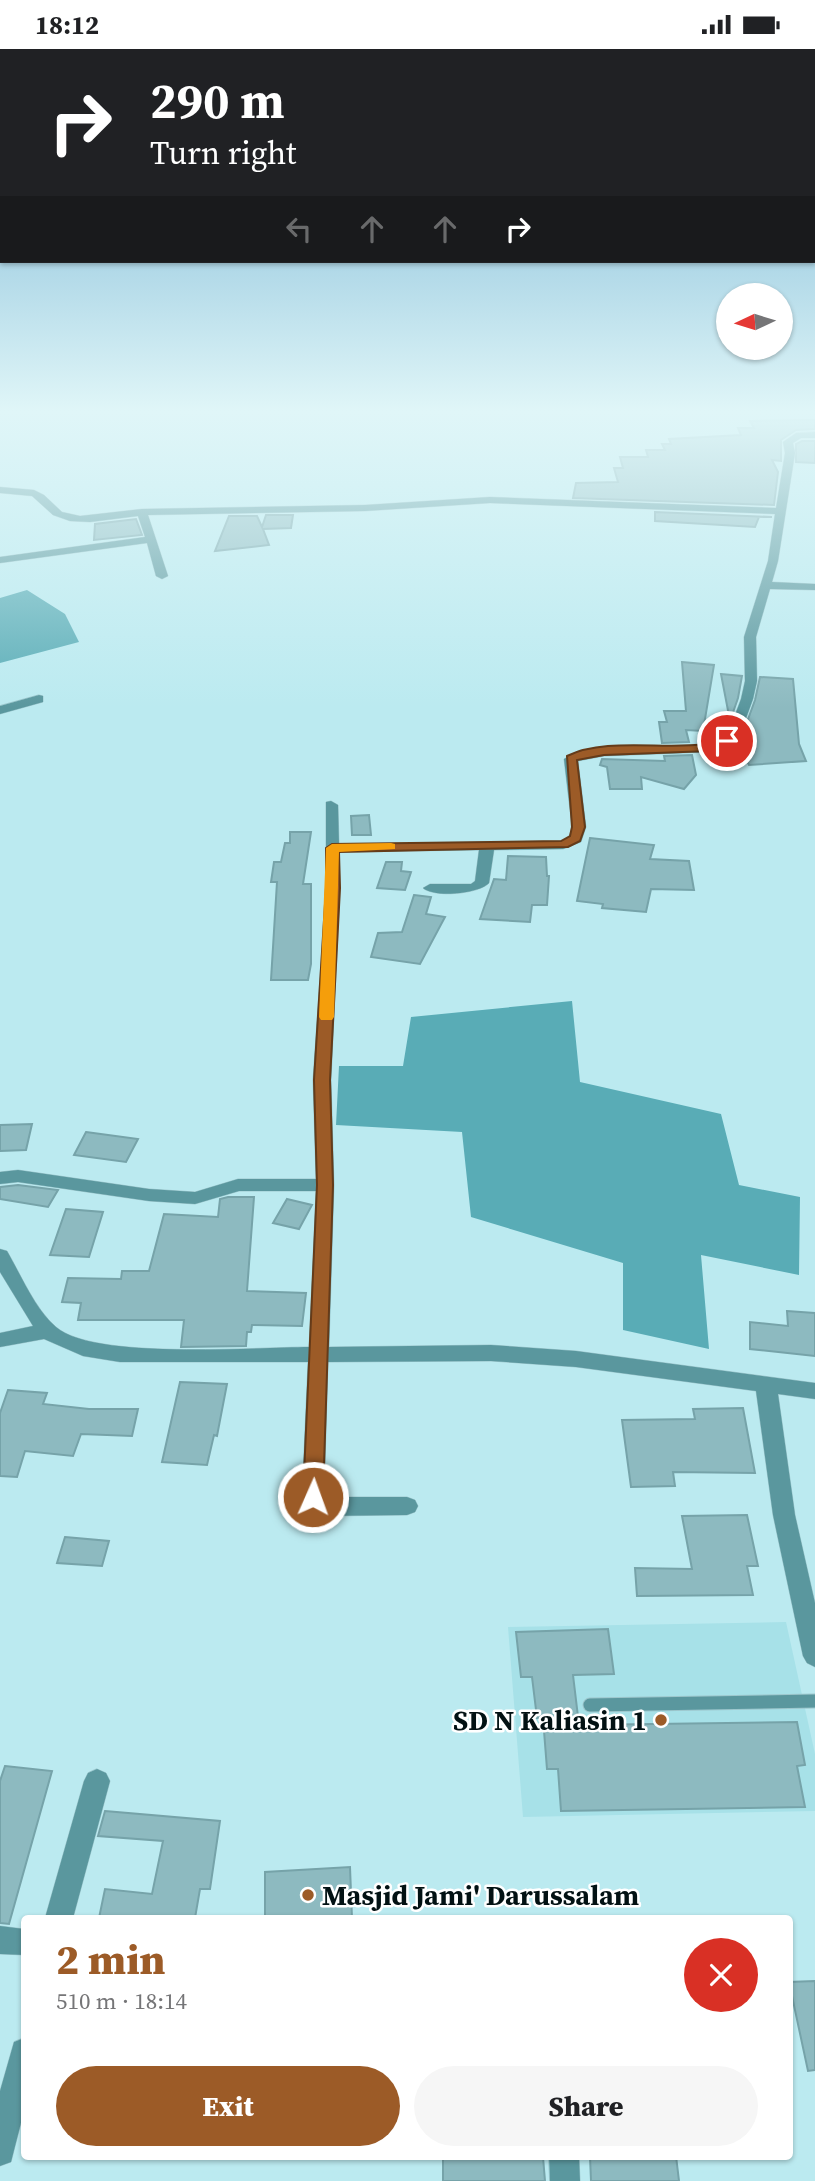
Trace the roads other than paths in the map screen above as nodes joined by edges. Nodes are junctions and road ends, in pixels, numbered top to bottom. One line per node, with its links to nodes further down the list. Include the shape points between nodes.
1 (52, 508): 5 (street, via 72,517)
2 (348, 508): 5 (street)
3 (715, 508): 4 (street)
4 (781, 511): 9 (street)
5 (142, 512): 6 (street)
6 (151, 539): 7 (street); 8 (street)
7 (0, 560)
8 (162, 576)
9 (765, 585): 10 (street); 14 (street, via 750,637 747,699 727,741 695,749 580,754 571,758 579,827 576,839 563,845)
10 (815, 587)
11 (39, 699): 12 (street)
12 (0, 710)
13 (331, 804): 15 (street)
14 (487, 846): 15 (street); 16 (street, via 482,883 474,888)
15 (332, 848): 18 (street, via 322,1094)
16 (430, 888)
17 (0, 1178): 18 (street, via 18,1176 195,1198 239,1185)
18 (325, 1185): 22 (street)
19 (0, 1256): 20 (street)
20 (48, 1331): 21 (street); 22 (street, via 78,1346 118,1354)
21 (0, 1340)
22 (319, 1353): 23 (street, via 491,1353 576,1359); 25 (street, via 314,1500 324,1507)
23 (766, 1386): 24 (street); 26 (street, via 784,1515)
24 (815, 1391)
25 (407, 1506)
26 (815, 1656)
27 (815, 1701): 28 (lane)
28 (590, 1705)
29 (97, 1781): 30 (street)
30 (59, 1915)
31 (0, 1940): 32 (street)
32 (21, 1942)
33 (21, 2064): 34 (street)
34 (0, 2151)
35 (564, 2160): 36 (street)
36 (565, 2181)

